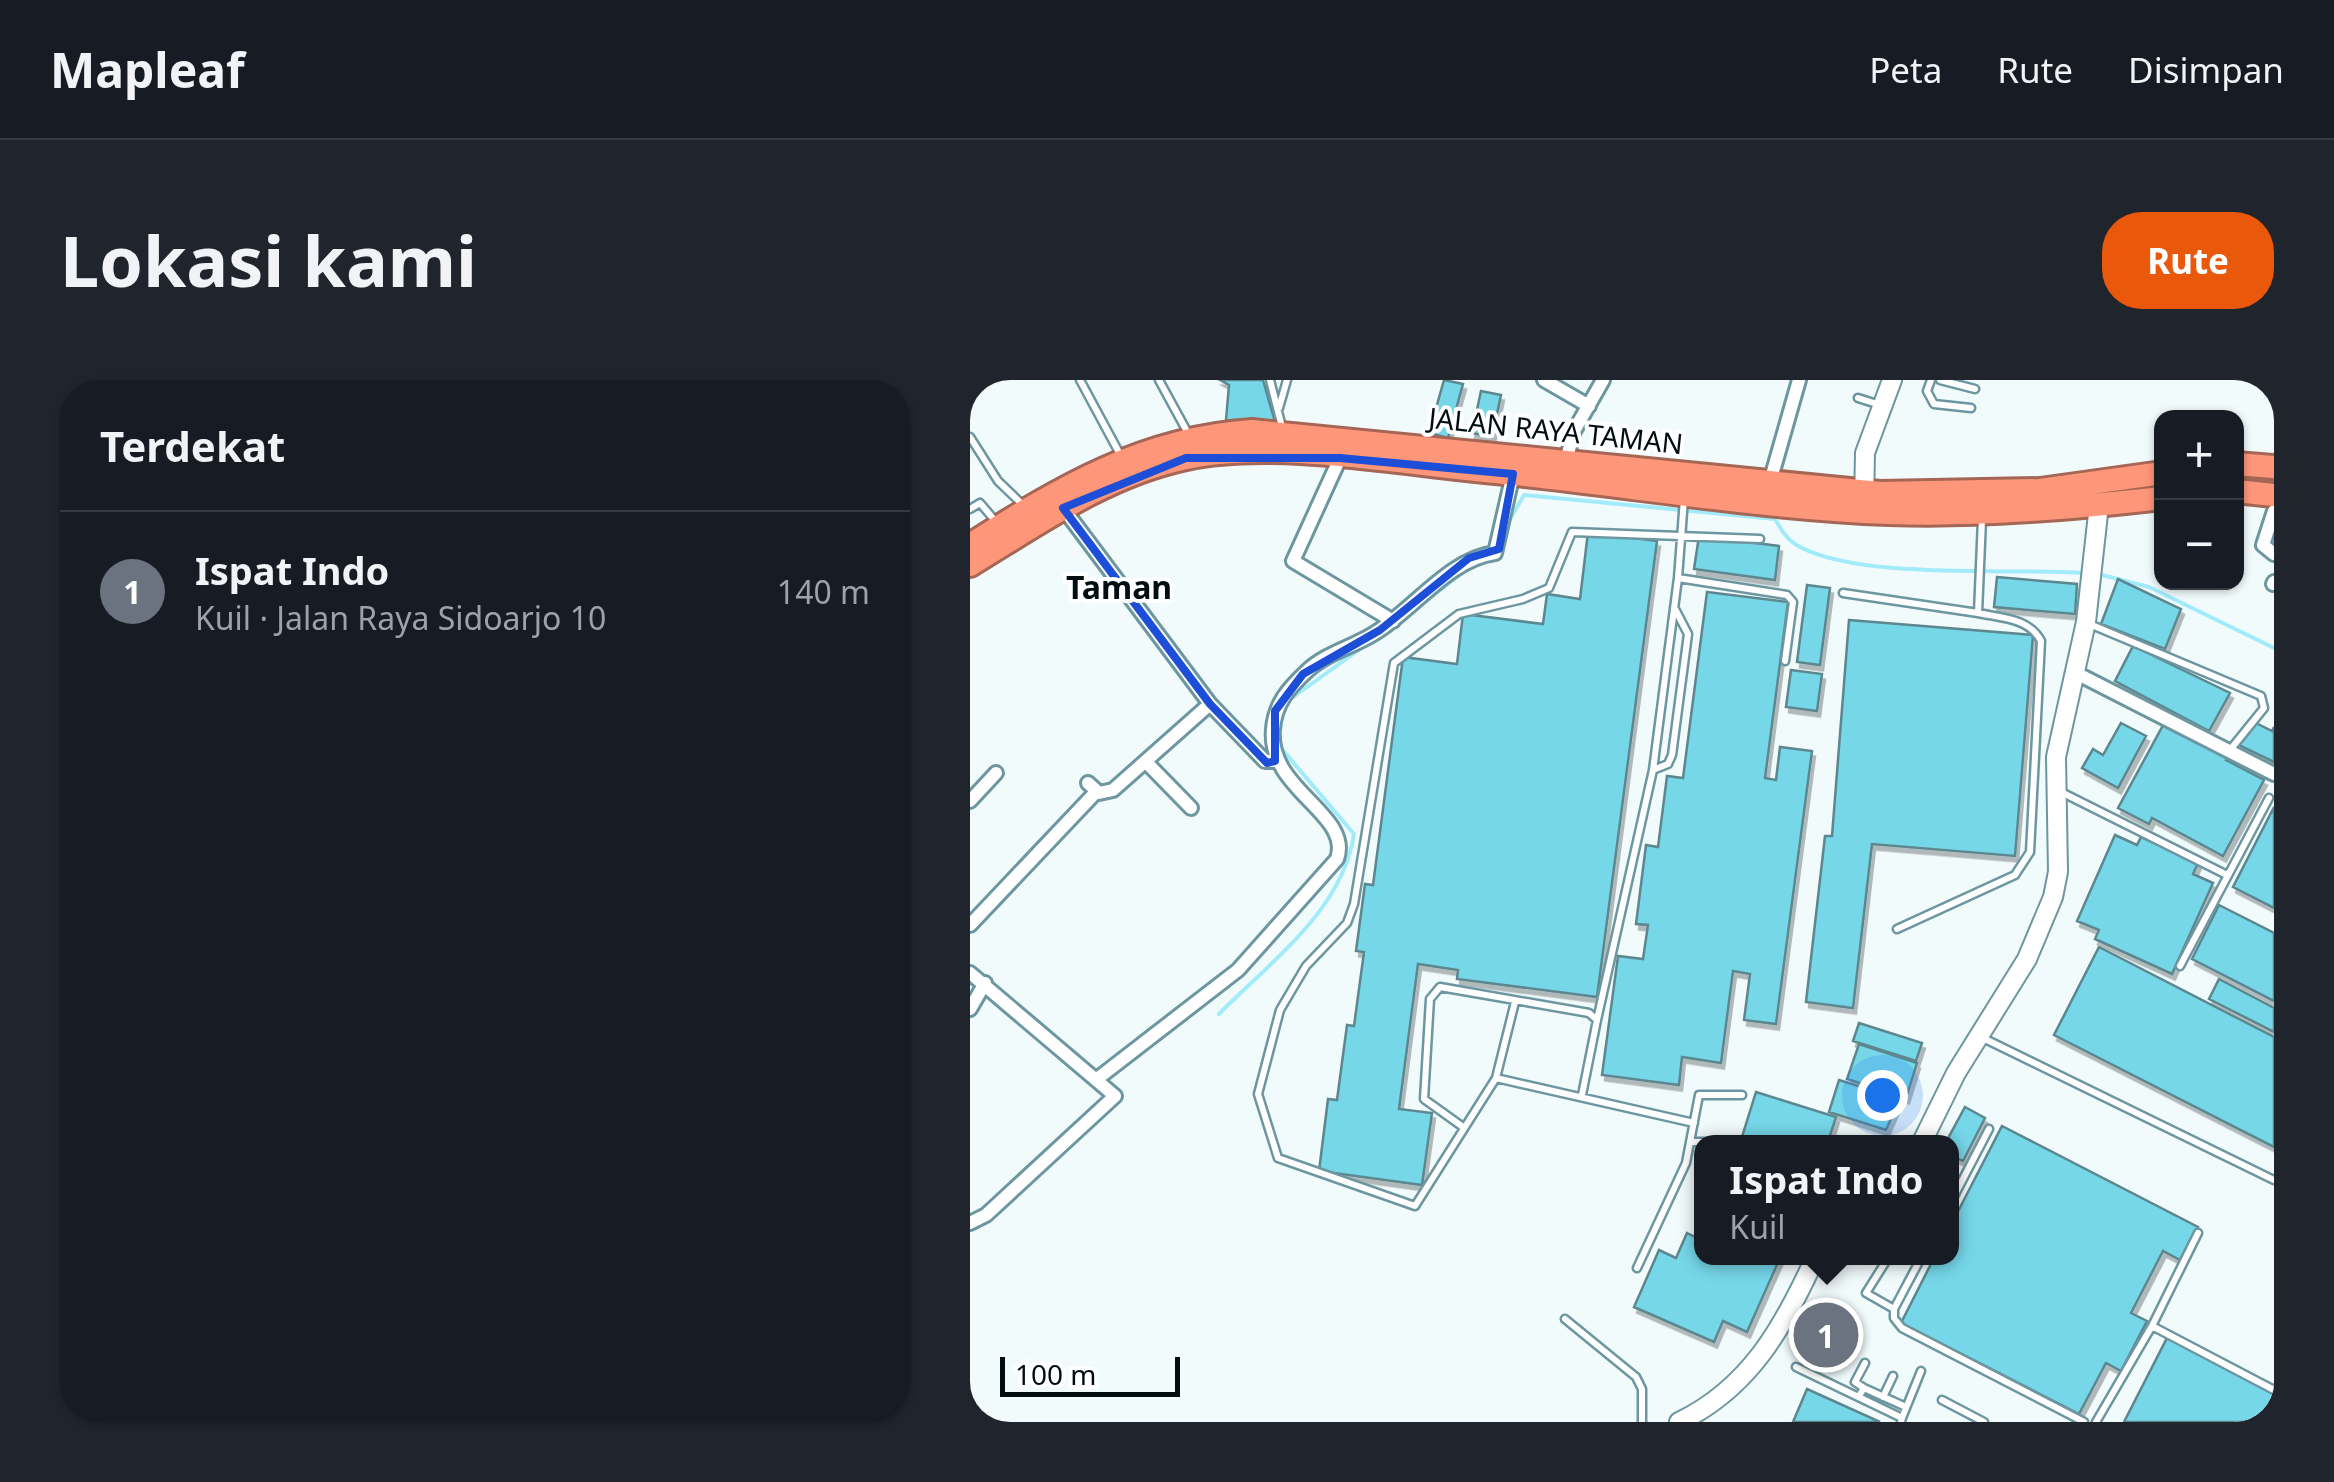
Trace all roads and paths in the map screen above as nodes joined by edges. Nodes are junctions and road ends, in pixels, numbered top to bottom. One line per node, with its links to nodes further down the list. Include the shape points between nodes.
1 (1080, 380): 19 (lane)
2 (1158, 380): 18 (lane)
3 (1270, 380): 16 (lane)
4 (1287, 380): 16 (lane)
5 (1544, 380): 14 (street)
6 (1604, 380): 14 (street)
7 (1799, 380): 26 (street)
8 (1892, 380): 13 (street)
9 (1932, 380): 15 (lane, via 1927,392 1934,404)
10 (1940, 380): 11 (lane)
11 (1975, 388)
12 (1858, 398): 13 (lane)
13 (1882, 405): 31 (street, via 1865,453)
14 (1589, 406): 21 (street)
15 (1971, 408)
16 (1281, 420): 18 (highway, JALAN RAYA TAMAN); 21 (highway, JALAN RAYA TAMAN)
17 (970, 437): 34 (lane, via 998,482)
18 (1190, 438): 19 (highway, JALAN RAYA TAMAN)
19 (1122, 458): 34 (highway, JALAN RAYA TAMAN)
20 (1340, 458): 24 (highway, JALAN RAYA TAMAN); 35 (highway, JALAN RAYA TAMAN, via 1250,452 1186,458 1127,476); 48 (street, via 1294,561)
21 (1566, 462): 26 (highway, JALAN RAYA TAMAN)
22 (2244, 465): 23 (highway)
23 (2274, 467)
24 (1513, 474): 30 (highway, JALAN RAYA TAMAN); 48 (street, via 1499,549 1469,558)
25 (2154, 474): 31 (highway, JALAN RAYA TAMAN)
26 (1780, 491): 30 (highway, JALAN RAYA TAMAN); 31 (highway, JALAN RAYA TAMAN)
27 (2244, 492): 28 (highway)
28 (2274, 495)
29 (2154, 499): 32 (highway, JALAN RAYA TAMAN)
30 (1684, 502): 39 (lane)
31 (1873, 502): 37 (highway, JALAN RAYA TAMAN)
32 (2099, 505): 37 (highway, JALAN RAYA TAMAN); 49 (street)
33 (970, 508): 38 (lane, via 980,503)
34 (1028, 508): 38 (highway, JALAN RAYA TAMAN)
35 (1063, 508): 43 (highway, JALAN RAYA TAMAN); 54 (street)
36 (2274, 511): 42 (street, via 2263,542)
37 (1982, 513): 47 (lane)
38 (999, 526): 41 (highway, JALAN RAYA TAMAN)
39 (1682, 534): 40 (lane); 44 (lane); 82 (lane, via 1572,532 1548,588 1459,614 1401,654 1390,674 1354,904 1347,923 1306,966 1280,1010 1258,1094 1284,1164 1415,1206)
40 (1760, 539)
41 (970, 545)
42 (2274, 554)
43 (970, 566)
44 (1678, 578): 46 (lane); 50 (lane, via 1787,596 1792,602)
45 (1843, 593): 47 (lane)
46 (1674, 608): 51 (lane); 52 (lane, via 1687,626)
47 (1978, 613): 69 (lane, via 2023,623 2041,642 2030,852 2016,875)
48 (1392, 621): 58 (street, via 1316,664 1285,694 1274,722)
49 (2086, 622): 53 (street); 57 (lane, via 2261,696 2264,708)
50 (1784, 661)
51 (1666, 669): 52 (lane); 55 (lane)
52 (1683, 670): 56 (lane)
53 (2076, 673): 57 (street); 63 (street)
54 (1210, 704): 58 (street, via 1264,762); 59 (street)
55 (1660, 712): 56 (lane); 60 (lane)
56 (1678, 712): 60 (lane, via 1668,764)
57 (2230, 750): 62 (street)
58 (1275, 762): 78 (street, via 1333,826 1340,842 1337,859 1238,970)
59 (1147, 763): 66 (street); 68 (street, via 1113,790 1092,788)
60 (1652, 770): 75 (lane)
61 (996, 774): 65 (street)
62 (2274, 774)
63 (2054, 788): 67 (lane); 76 (street, via 2058,872 2044,926)
64 (2269, 798): 67 (lane)
65 (970, 801)
66 (1191, 808)
67 (2228, 875): 70 (lane)
68 (970, 925)
69 (1896, 929)
70 (2180, 966)
71 (970, 973): 72 (street)
72 (986, 983): 74 (street); 78 (street)
73 (1514, 1002): 75 (lane, via 1582,1010); 77 (lane); 82 (lane, via 1440,987 1431,994 1424,1099)
74 (970, 1008)
75 (1598, 1020): 80 (lane)
76 (1978, 1035): 84 (street); 86 (lane)
77 (1496, 1078): 80 (lane); 82 (lane)
78 (1103, 1084): 88 (street, via 1114,1099 986,1216)
79 (1742, 1095): 81 (lane, via 1700,1095)
80 (1582, 1096): 81 (lane)
81 (1694, 1123): 85 (lane)
82 (1462, 1127)
83 (1989, 1129): 87 (lane)
84 (1927, 1135)
85 (1692, 1142): 93 (lane)
86 (2274, 1180)
87 (1959, 1187)
88 (970, 1223)
89 (2198, 1232): 96 (lane)
90 (1812, 1265): 109 (street, via 1787,1318 1748,1374)
91 (1884, 1265): 94 (lane, via 1866,1293)
92 (1917, 1265): 94 (lane)
93 (1637, 1268)
94 (1894, 1309): 111 (lane, via 1902,1328)
95 (1565, 1319): 108 (lane, via 1636,1377)
96 (2152, 1326): 102 (lane); 112 (lane)
97 (1865, 1363): 101 (lane, via 1855,1382)
98 (1796, 1368): 103 (lane)
99 (1921, 1371): 106 (lane)
100 (1893, 1376): 104 (lane)
101 (1864, 1388): 103 (lane); 104 (lane)
102 (2274, 1390)
103 (1859, 1396): 107 (lane)
104 (1883, 1397): 106 (lane)
105 (1942, 1400): 110 (lane)
106 (1906, 1407): 107 (lane)
107 (1902, 1420)
108 (1642, 1422)
109 (1679, 1422)
110 (1984, 1422)
111 (2084, 1422)
112 (2096, 1422)

